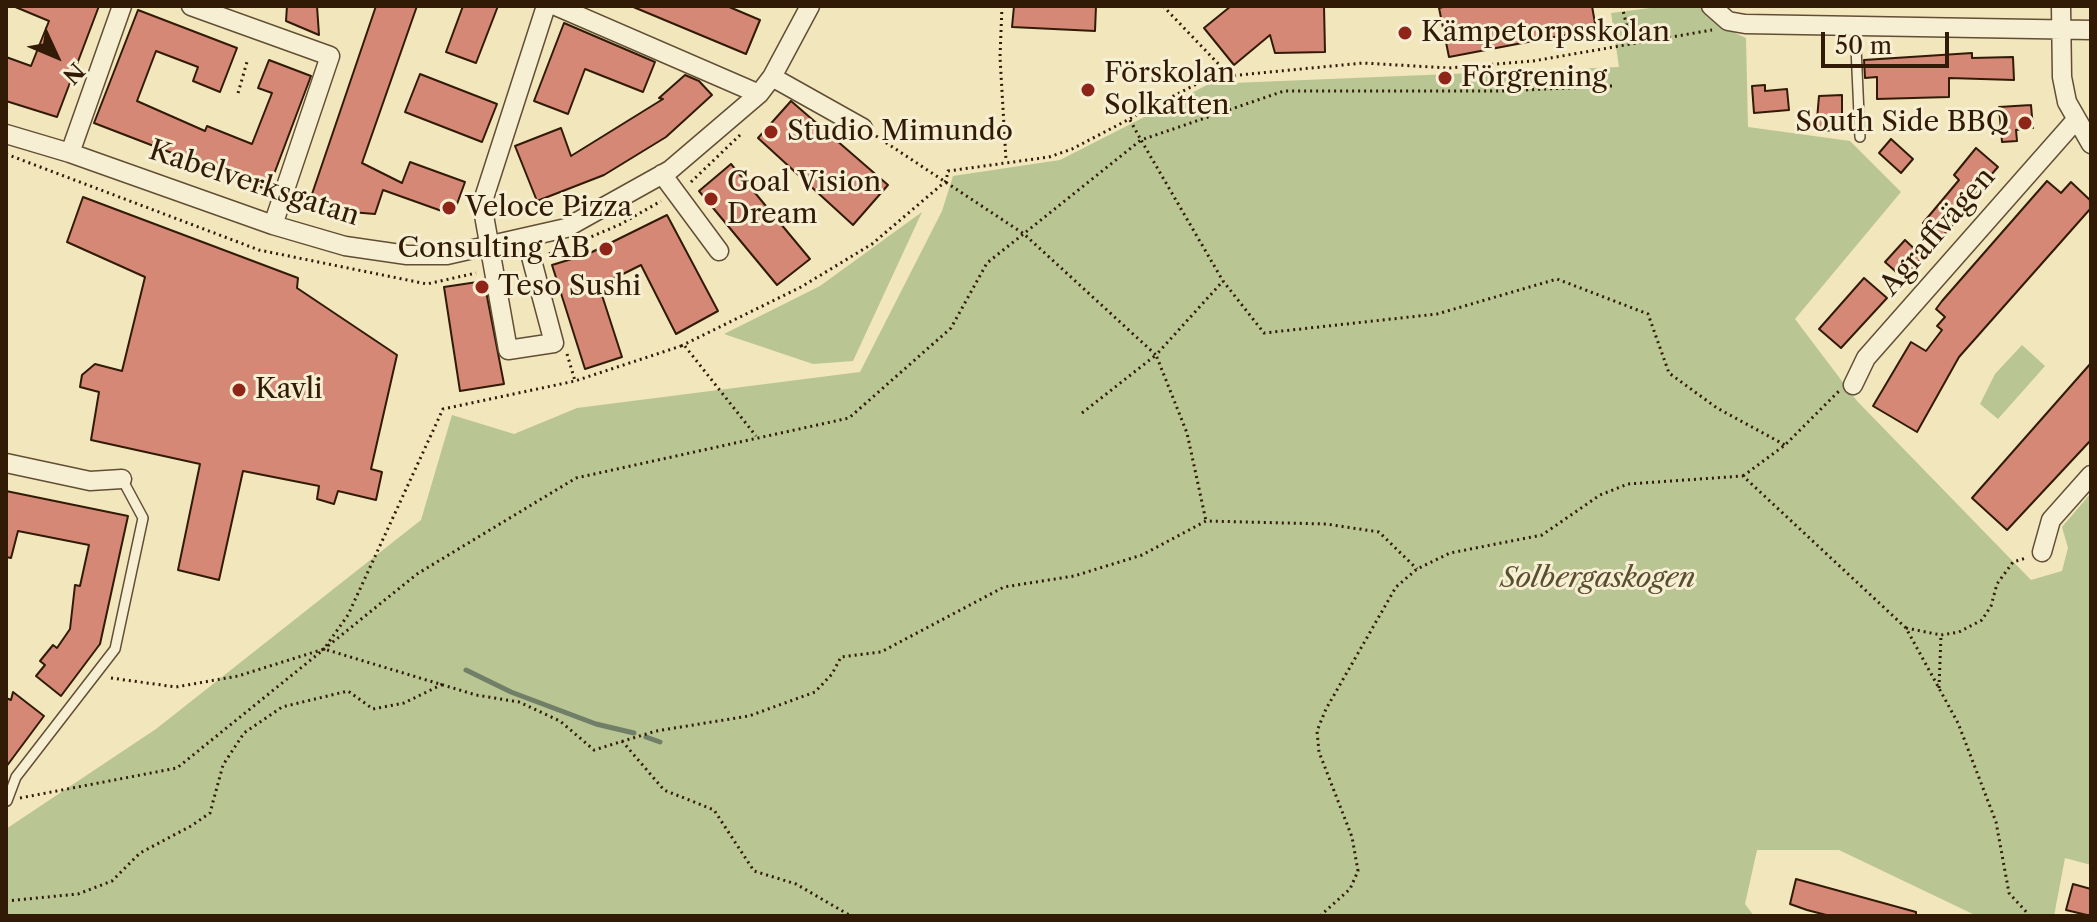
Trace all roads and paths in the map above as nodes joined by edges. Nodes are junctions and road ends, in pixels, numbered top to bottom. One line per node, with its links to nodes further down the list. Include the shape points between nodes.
1 (122, 6): 29 (street)
2 (191, 6): 35 (street, via 330,56)
3 (546, 6): 39 (street, via 482,204)
4 (556, 6): 20 (street)
5 (810, 6): 17 (street, Kabelverksgatan)
6 (1002, 6): 31 (path)
7 (1163, 6): 16 (path)
8 (1622, 6): 14 (path)
9 (2061, 6): 12 (street)
10 (1716, 11): 11 (street, via 1745,24); 14 (path, via 1713,29 1701,34)
11 (1855, 25): 12 (street); 26 (lane)
12 (2060, 30): 13 (street); 22 (street, via 2062,77)
13 (2091, 30)
14 (1631, 44): 16 (path, via 1533,61 1449,68 1363,63)
15 (247, 62): 19 (path)
16 (1228, 74): 21 (path, via 1208,78)
17 (772, 77): 20 (street, Kabelverksgatan); 24 (street)
18 (1612, 86): 27 (path, via 1284,91)
19 (238, 93)
20 (759, 94): 32 (street, Kabelverksgatan)
21 (1130, 120): 27 (path); 31 (path, via 1049,157)
22 (2075, 121): 28 (street); 47 (street, Agraffvägen, via 1866,358)
23 (748, 127): 34 (path, via 698,179)
24 (863, 128): 33 (path)
25 (6, 134): 29 (street, Kabelverksgatan)
26 (1860, 137)
27 (1141, 140): 36 (path); 44 (path)
28 (2091, 144)
29 (70, 153): 35 (street, Kabelverksgatan)
30 (6, 154): 43 (path, via 259,250 427,284)
31 (1006, 160): 33 (path, via 948,171)
32 (662, 174): 34 (street); 37 (street, Kabelverksgatan, via 566,228)
33 (946, 181): 36 (path); 45 (path, via 872,244 801,287)
34 (675, 192): 38 (path); 41 (street)
35 (273, 225): 39 (street, Kabelverksgatan, via 345,246 407,255)
36 (1024, 234): 46 (path); 49 (path, via 987,263 951,328 849,418)
37 (526, 238): 39 (street, Kabelverksgatan); 42 (street)
38 (579, 242)
39 (489, 247): 43 (street)
40 (565, 248): 42 (path)
41 (719, 251)
42 (532, 261): 43 (street, via 554,343 508,350)
43 (493, 269)
44 (1223, 281): 46 (path); 50 (path, via 1264,333 1437,314 1557,279 1648,314 1669,373 1717,408)
45 (683, 346): 49 (path); 60 (path, via 575,381 443,409 348,615)
46 (1156, 355): 48 (path); 55 (path, via 1187,433)
47 (1853, 385): 50 (path, via 1837,392)
48 (1082, 413)
49 (756, 436): 60 (path, via 576,478 417,574)
50 (1785, 445): 53 (path)
51 (6, 463): 54 (street, via 90,481)
52 (2091, 475): 56 (street, via 2051,520)
53 (1743, 476): 57 (path, via 1628,484 1600,495 1542,535 1450,553); 58 (path)
54 (122, 479): 61 (lane, via 143,518 115,649)
55 (1206, 521): 57 (path, via 1326,524 1379,532); 64 (path, via 1142,555 1074,576 1004,587 881,652 841,657 815,692 749,716)
56 (2042, 552): 59 (path, via 2013,562 1982,620)
57 (1417, 569): 68 (path, via 1396,587 1317,731 1358,871 1350,889)
58 (1906, 628): 59 (path); 63 (path)
59 (1941, 635): 63 (path)
60 (324, 649): 61 (path, via 238,676 176,687); 62 (path); 65 (path, via 177,768)
61 (99, 673): 65 (lane, via 16,777)
62 (443, 684): 64 (path, via 519,702 560,721 594,750); 66 (path, via 404,703 373,709 348,691 282,707 244,733 223,765 210,813 140,853 112,881 78,894)
63 (1939, 688): 69 (path, via 1996,822 2009,893)
64 (622, 741): 67 (path, via 664,790 714,810 754,871 796,884)
65 (7, 801)
66 (6, 901)
67 (851, 916)
68 (1320, 916)
69 (2030, 916)

